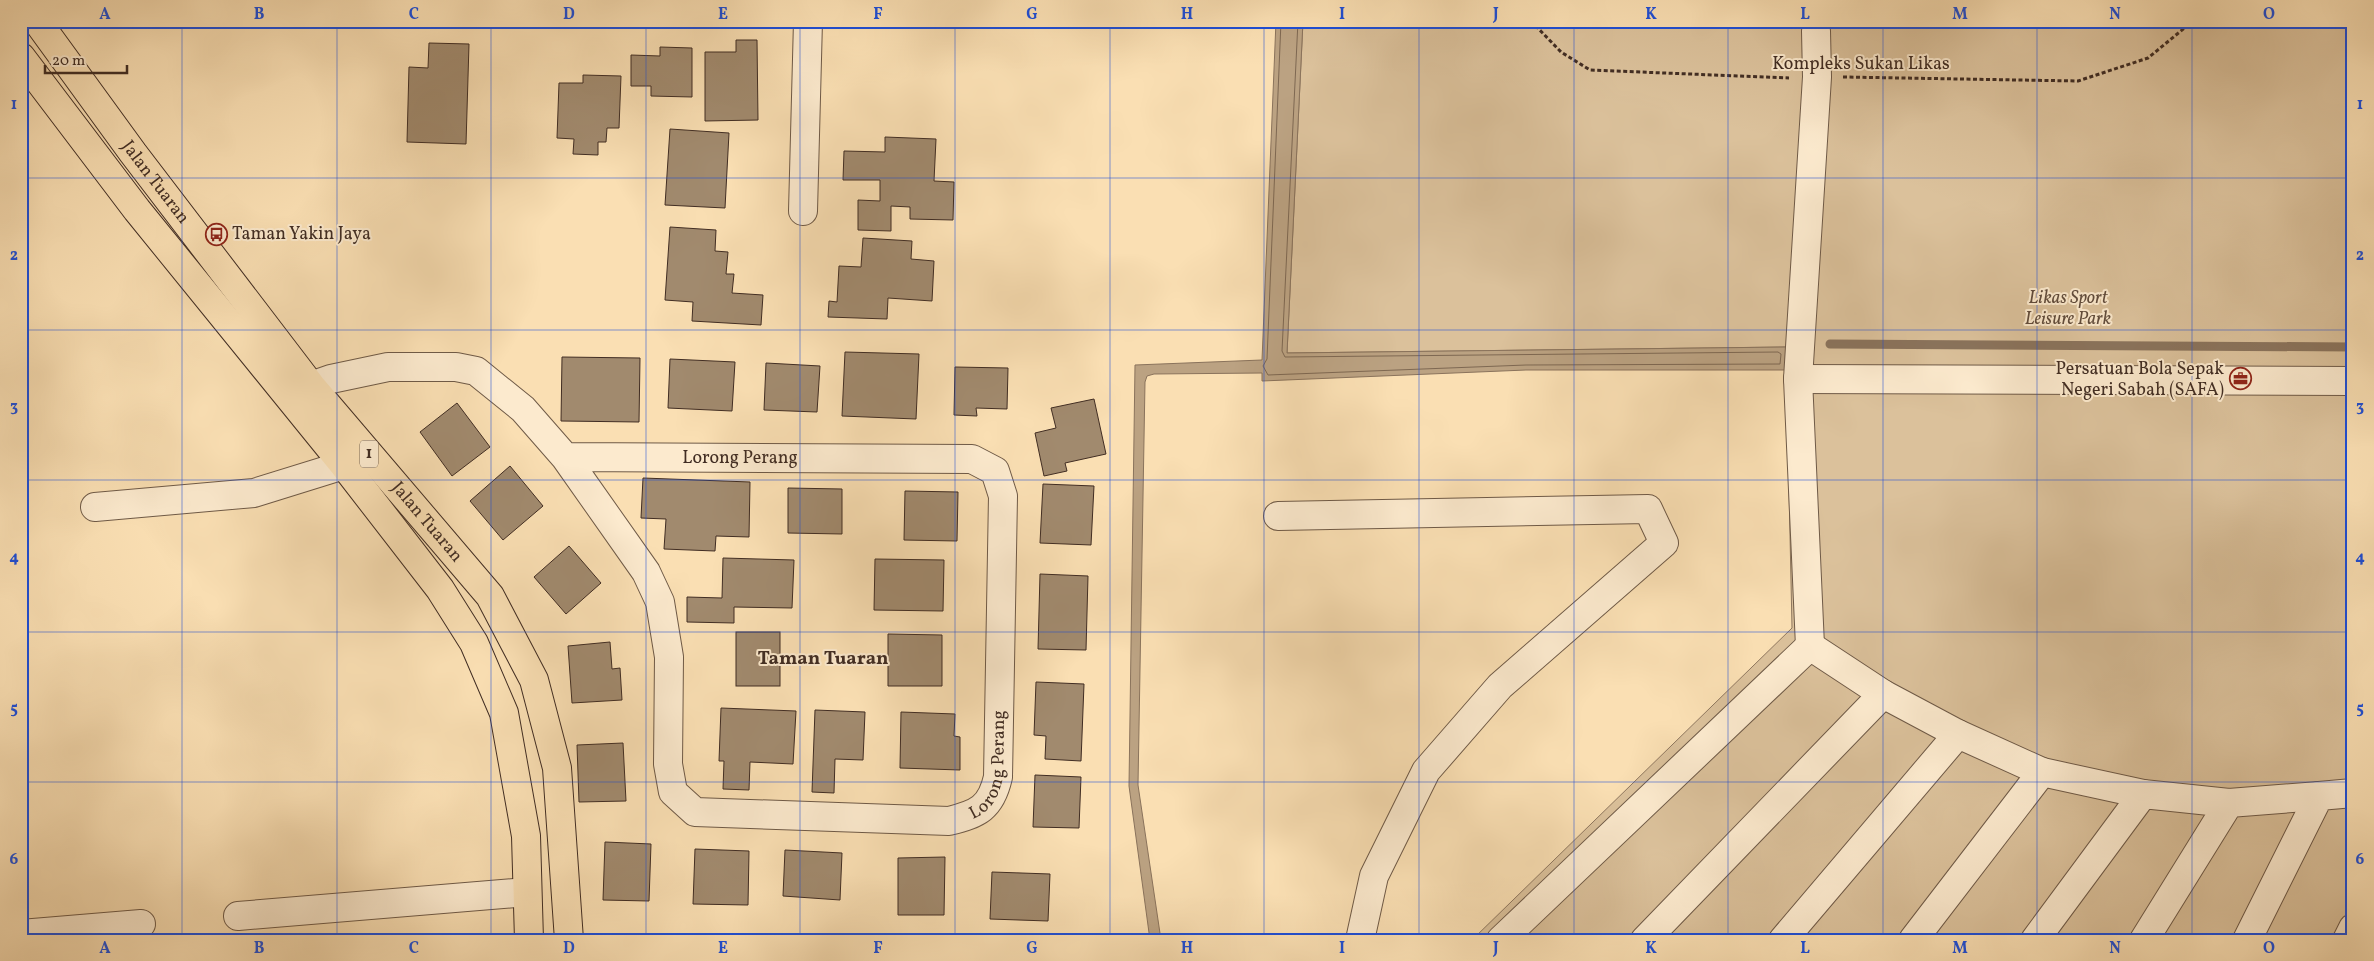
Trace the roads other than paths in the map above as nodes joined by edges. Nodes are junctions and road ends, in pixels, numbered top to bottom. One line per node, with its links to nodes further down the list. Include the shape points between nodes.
1 (37, 21): 8 (main road, Jalan Tuaran / 1)
2 (808, 21): 5 (street)
3 (1816, 31): 6 (street, via 1817,77)
4 (21, 56): 10 (main road, Jalan Tuaran / 1, via 137,210)
5 (804, 211)
6 (1798, 379): 7 (street); 13 (street)
7 (2353, 382)
8 (311, 386): 9 (street, Lorong Perang, via 388,367 456,367 476,371 523,409); 27 (main road, Jalan Tuaran / 1, via 490,596 534,680 557,768)
9 (565, 457): 9 (street, Lorong Perang, via 646,572 660,602 669,657 668,764 673,792 695,812 949,821 973,815 994,795 998,777 1003,496 995,471 972,459)
10 (344, 464): 11 (street, via 254,494); 21 (main road, Jalan Tuaran / 1, via 440,589 474,643 504,713 526,836)
11 (95, 507)
12 (1278, 516): 28 (street, via 1648,509 1664,543 1500,686 1426,771 1374,876)
13 (1810, 646): 14 (street); 29 (street)
14 (1883, 694): 15 (street); 30 (street)
15 (1958, 734): 16 (street); 31 (street)
16 (2042, 772): 18 (street); 32 (street)
17 (2353, 793): 19 (street)
18 (2142, 794): 20 (street); 33 (street)
19 (2319, 796): 20 (street); 35 (street)
20 (2229, 803): 34 (street)
21 (527, 892): 22 (street); 26 (main road, Jalan Tuaran / 1)
22 (238, 916)
23 (141, 924): 25 (street)
24 (2353, 928): 36 (street)
25 (21, 934)
26 (529, 940)
27 (569, 940)
28 (1360, 940)
29 (1501, 940)
30 (1645, 940)
31 (1783, 940)
32 (1913, 940)
33 (2035, 940)
34 (2144, 940)
35 (2247, 940)
36 (2347, 940)

